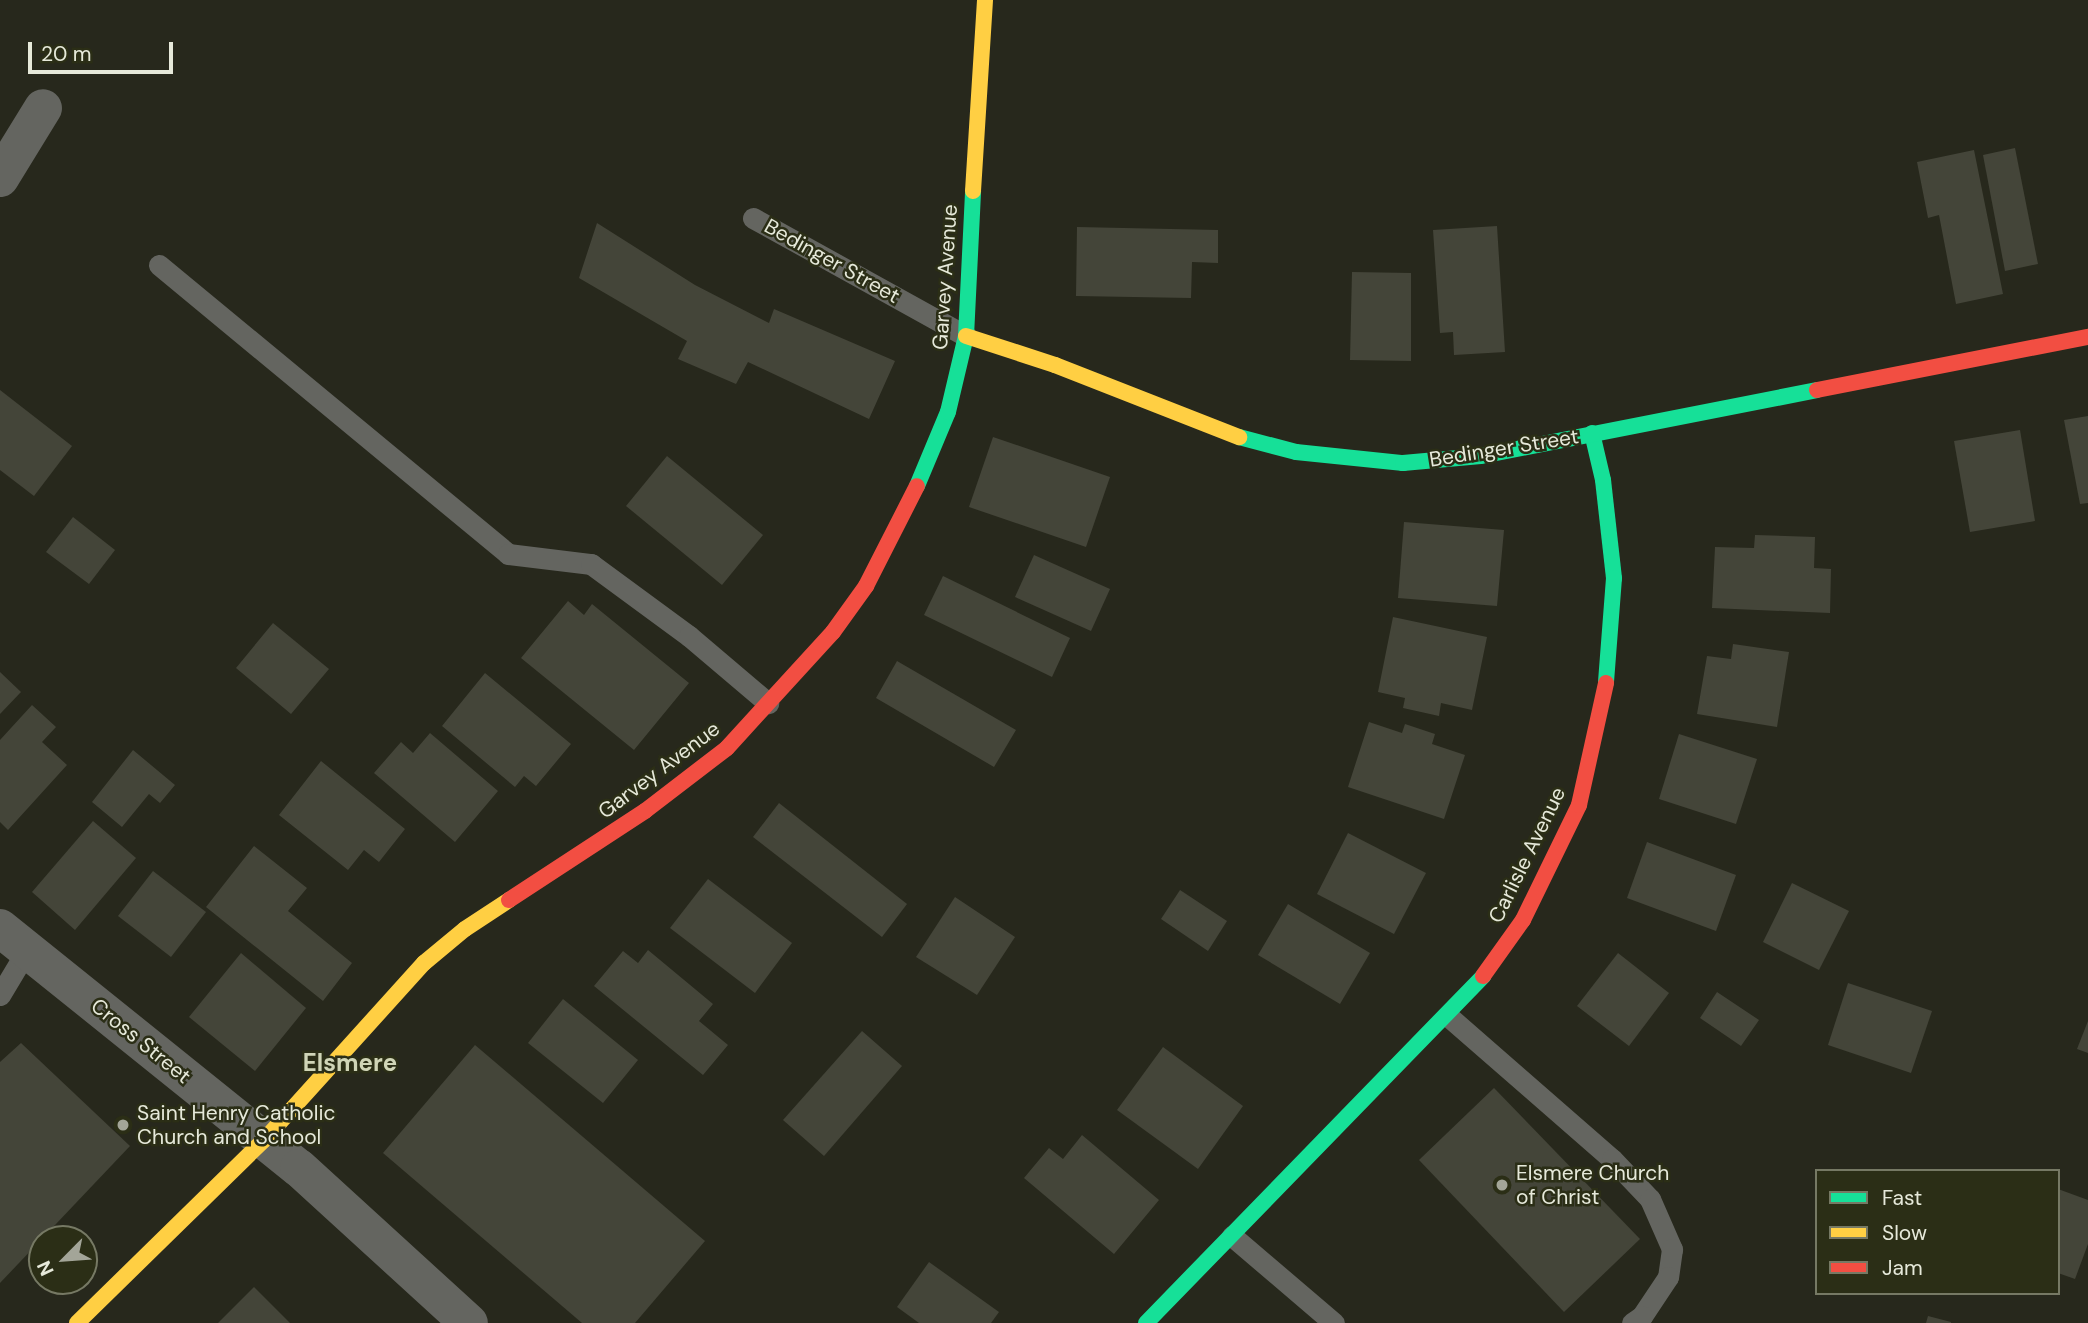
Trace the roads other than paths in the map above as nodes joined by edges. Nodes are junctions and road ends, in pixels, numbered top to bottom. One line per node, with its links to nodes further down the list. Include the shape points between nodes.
1 (985, 0): 6 (street, Garvey Avenue)
2 (43, 108): 3 (street)
3 (0, 178)
4 (752, 218): 6 (lane, Bedinger Street)
5 (159, 265): 9 (lane, via 508,554 591,564 689,636)
6 (966, 335): 8 (street, Bedinger Street, via 1222,432 1296,452 1403,463 1481,456); 9 (street, Garvey Avenue, via 948,412 918,484 866,586 834,632)
7 (2088, 337): 8 (street, Bedinger Street)
8 (1592, 433): 12 (street, Carlisle Avenue, via 1603,481 1614,578 1605,691 1578,805 1523,920 1474,989)
9 (768, 703): 13 (street, Garvey Avenue, via 727,748 645,811 466,929 424,963)
10 (13, 939): 11 (lane); 13 (street, Cross Street)
11 (0, 995)
12 (1448, 1016): 14 (street, Carlisle Avenue); 19 (lane, via 1650,1199 1672,1249 1668,1277 1642,1316)
13 (264, 1140): 15 (street, Cross Street); 16 (street, Garvey Avenue)
14 (1232, 1236): 17 (street, Carlisle Avenue); 18 (lane)
15 (460, 1320)
16 (77, 1323)
17 (1146, 1323)
18 (1334, 1323)
19 (1632, 1323)

